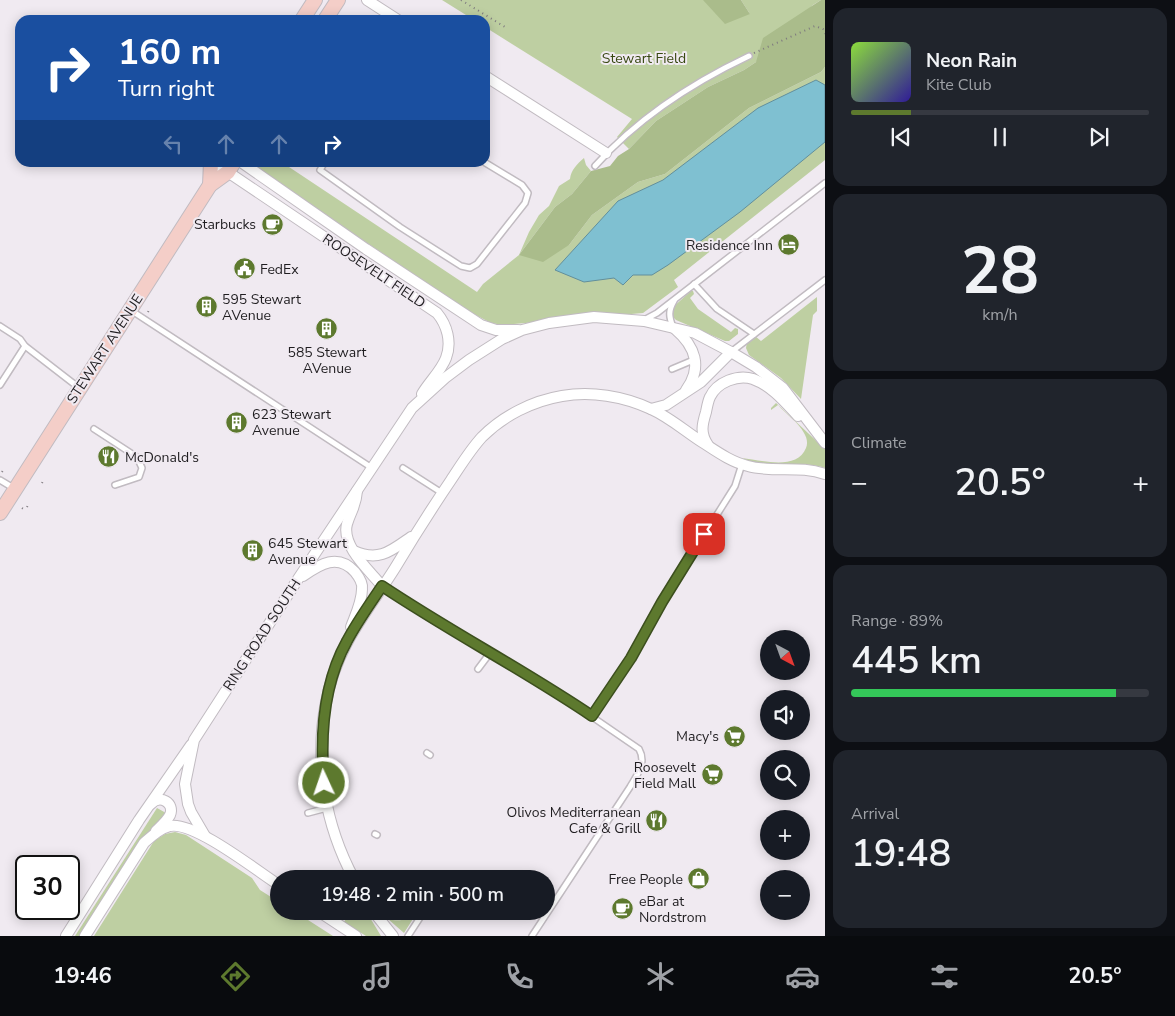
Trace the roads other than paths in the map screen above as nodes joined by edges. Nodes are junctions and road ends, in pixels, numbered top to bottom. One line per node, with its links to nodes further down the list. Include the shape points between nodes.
1 (315, 0): 4 (main road)
2 (338, 0): 5 (main road)
3 (366, 0): 6 (street)
4 (305, 15)
5 (328, 15)
6 (390, 15)
7 (749, 56): 9 (lane, via 700,81 631,130)
8 (490, 79): 9 (street)
9 (606, 154): 11 (lane)
10 (490, 166): 15 (lane, via 522,185 528,193 526,203 477,264 470,268 400,227 320,170)
11 (595, 166)
12 (212, 167): 17 (main road)
13 (231, 167): 17 (main road, STEWART AVENUE); 34 (street, ROOSEVELT FIELD, via 429,307 443,321 448,334 446,357)
14 (248, 167): 25 (street, ROOSEVELT FIELD, via 481,325 496,330)
15 (322, 167)
16 (825, 183): 19 (lane)
17 (210, 185): 21 (main road, STEWART AVENUE)
18 (825, 280): 26 (lane)
19 (694, 284): 20 (lane); 26 (lane, via 716,309)
20 (676, 298): 22 (lane); 24 (lane, via 669,317)
21 (130, 310): 32 (main road, STEWART AVENUE); 41 (lane)
22 (644, 321): 24 (street); 25 (street, via 594,317)
23 (0, 326): 27 (lane)
24 (673, 328): 28 (street, via 696,333); 29 (street, via 686,339)
25 (522, 330): 34 (street, RING ROAD SOUTH, via 469,360)
26 (754, 334): 28 (lane)
27 (25, 346): 31 (lane); 32 (lane)
28 (731, 352): 33 (street, via 701,382); 36 (street, via 782,388)
29 (695, 357): 30 (lane); 33 (street, via 692,382)
30 (672, 369)
31 (0, 385)
32 (80, 388): 46 (main road, STEWART AVENUE)
33 (682, 395): 35 (street, via 666,405)
34 (418, 402): 41 (street, RING ROAD SOUTH)
35 (651, 409): 39 (street); 48 (street, via 601,395 578,394 541,401 513,413 483,436)
36 (812, 428): 38 (street); 39 (street, via 764,384 752,378 737,377 716,388 710,397 702,431)
37 (94, 429): 45 (lane, via 137,457 142,468 138,477)
38 (825, 443)
39 (709, 446): 40 (street)
40 (742, 464): 43 (street, via 771,469 816,470); 57 (lane, via 735,486)
41 (372, 468): 47 (street, RING ROAD SOUTH)
42 (403, 468): 48 (lane)
43 (825, 474)
44 (0, 480): 46 (lane)
45 (115, 485)
46 (16, 489): 49 (main road, STEWART AVENUE)
47 (357, 490): 51 (street, via 356,505 346,526 346,536); 52 (street, RING ROAD SOUTH)
48 (442, 493): 50 (street)
49 (0, 513)
50 (415, 535): 51 (street, via 380,555 366,556); 53 (street)
51 (353, 550): 53 (street)
52 (298, 579): 54 (street, via 319,565 333,561 348,565 357,574 362,592); 58 (street, RING ROAD SOUTH)
53 (382, 586): 54 (street); 55 (lane, via 431,619)
54 (347, 640): 60 (street, via 333,674 324,716 322,756)
55 (490, 652): 56 (lane); 57 (lane)
56 (478, 669)
57 (592, 716): 76 (lane, via 639,749 643,760 630,787)
58 (194, 740): 59 (street); 63 (street, RING ROAD SOUTH, via 185,784 191,812)
59 (149, 806): 62 (street, via 160,799 170,808 168,818); 70 (street)
60 (327, 808): 61 (lane); 64 (street)
61 (308, 813)
62 (154, 833): 63 (street, via 170,826 185,827); 71 (street, via 144,843)
63 (205, 836): 65 (street)
64 (350, 870)
65 (270, 879)
66 (332, 920): 69 (street)
67 (381, 920): 74 (street)
68 (418, 920): 75 (lane)
69 (342, 927): 72 (street); 73 (street)
70 (66, 936)
71 (85, 936)
72 (350, 936)
73 (356, 936)
74 (393, 936)
75 (408, 936)
76 (532, 936)

